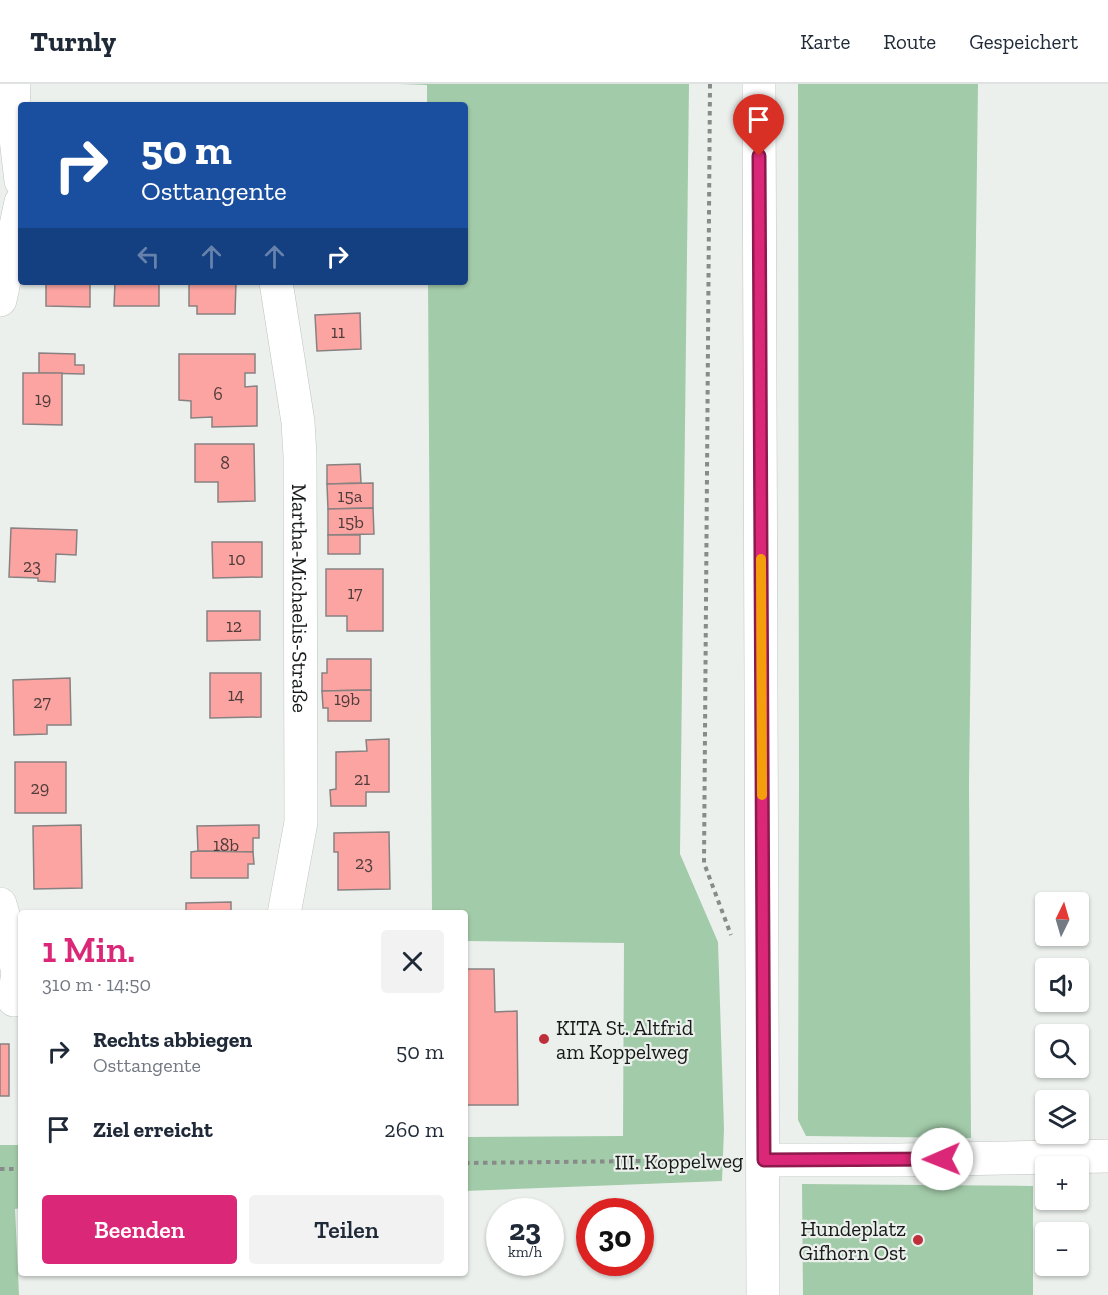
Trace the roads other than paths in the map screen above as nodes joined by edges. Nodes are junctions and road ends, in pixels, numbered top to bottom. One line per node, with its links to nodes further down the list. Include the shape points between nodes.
1 (14, 84): 3 (street)
2 (759, 84): 11 (street)
3 (18, 156)
4 (18, 216): 6 (street)
5 (276, 285): 8 (street, Martha-Michaelis-Straße, via 300,456 301,822)
6 (0, 300)
7 (0, 904): 9 (street, via 18,972)
8 (285, 910)
9 (12, 999)
10 (1108, 1156): 11 (street, III. Koppelweg)
11 (764, 1160): 12 (street)
12 (763, 1295)

